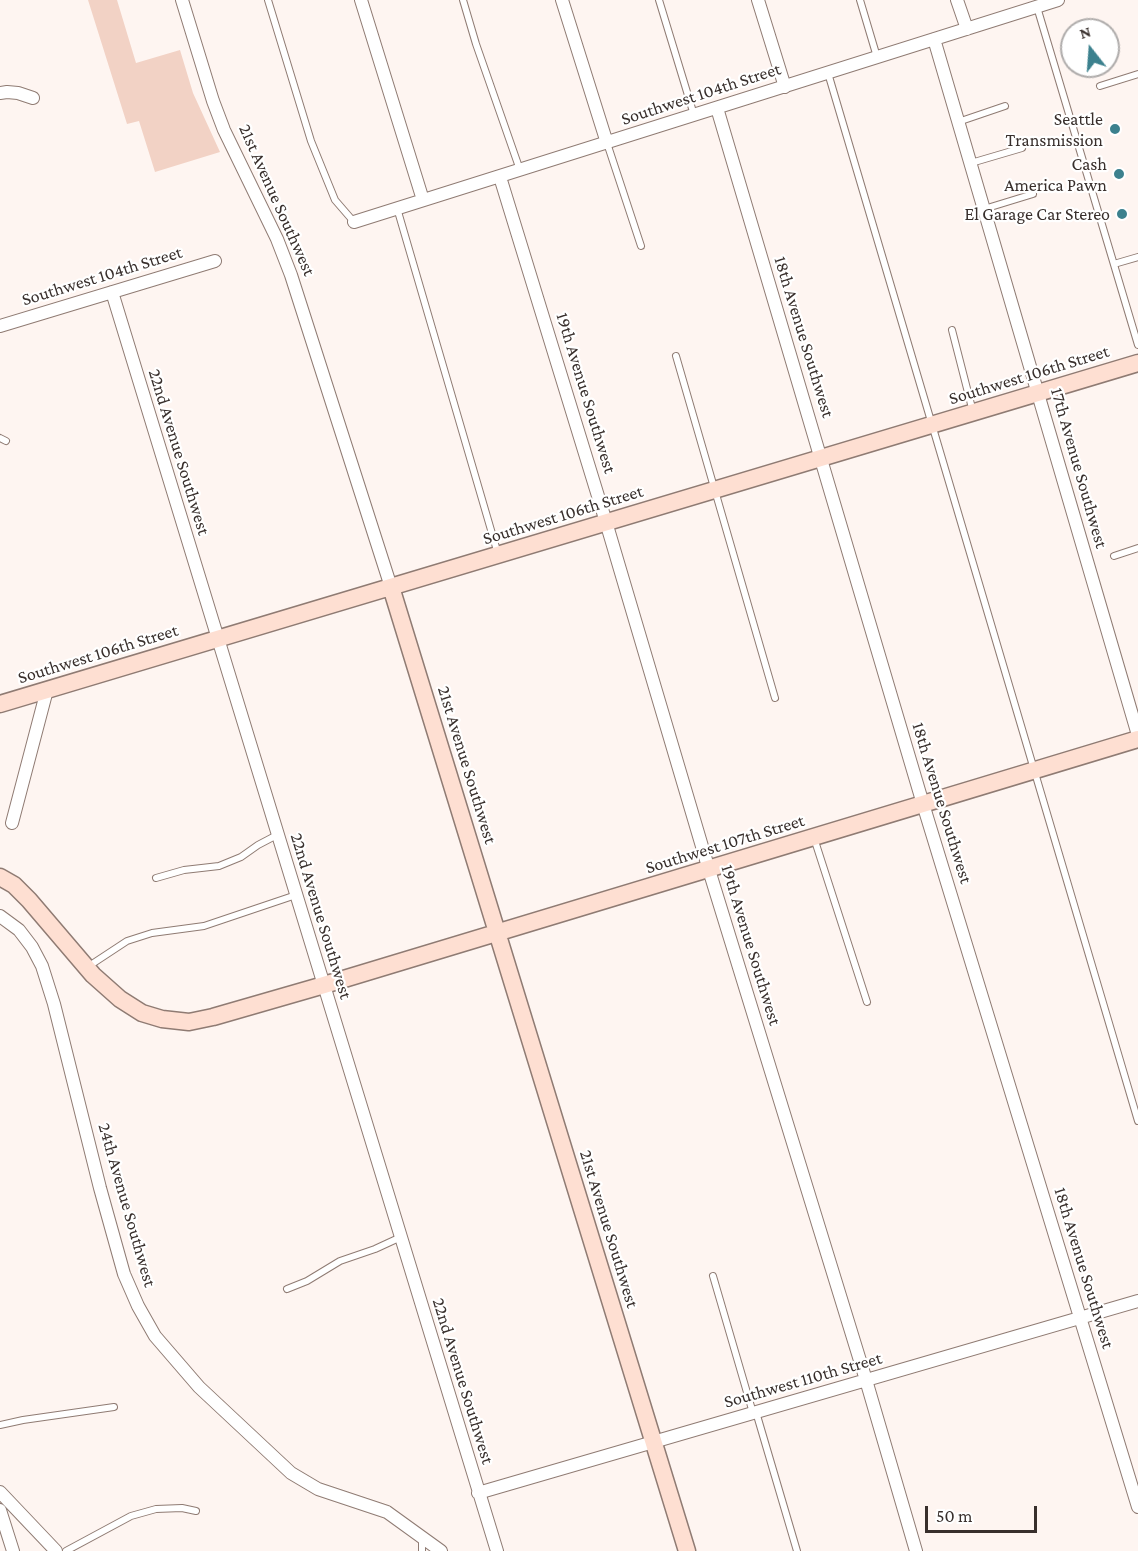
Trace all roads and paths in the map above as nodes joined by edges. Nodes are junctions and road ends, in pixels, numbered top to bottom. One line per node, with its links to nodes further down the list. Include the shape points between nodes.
1 (182, 0): 54 (street, 21st Avenue Southwest, via 224,130 291,275)
2 (268, 0): 34 (lane, via 311,141 335,200)
3 (361, 0): 31 (street)
4 (463, 0): 28 (lane)
5 (562, 0): 25 (street)
6 (659, 0): 23 (lane)
7 (758, 0): 18 (street)
8 (860, 0): 14 (lane)
9 (957, 0): 12 (street)
10 (1056, 0): 11 (street, Southwest 104th Street)
11 (1037, 7): 12 (street, Southwest 104th Street); 38 (lane)
12 (967, 29): 13 (street, Southwest 104th Street)
13 (934, 39): 14 (street, Southwest 104th Street); 24 (street, 17th Avenue Southwest)
14 (877, 57): 15 (street, Southwest 104th Street)
15 (828, 73): 18 (street, Southwest 104th Street); 47 (lane)
16 (1138, 74): 17 (lane)
17 (1100, 86)
18 (784, 87): 22 (street, Southwest 104th Street)
19 (0, 93): 20 (street)
20 (33, 98)
21 (1005, 106): 24 (lane)
22 (717, 108): 23 (street, Southwest 104th Street); 48 (street, 18th Avenue Southwest)
23 (694, 115): 25 (street, Southwest 104th Street)
24 (958, 122): 27 (street, 17th Avenue Southwest)
25 (607, 143): 28 (street, Southwest 104th Street); 35 (lane)
26 (1022, 148): 27 (lane)
27 (971, 163): 33 (street, 17th Avenue Southwest)
28 (520, 171): 29 (street, Southwest 104th Street)
29 (500, 177): 31 (street, Southwest 104th Street); 50 (street, 19th Avenue Southwest)
30 (1033, 194): 33 (lane)
31 (423, 200): 32 (street, Southwest 104th Street)
32 (397, 208): 34 (street, Southwest 104th Street); 52 (lane)
33 (984, 209): 45 (street, 17th Avenue Southwest)
34 (354, 222)
35 (641, 246)
36 (1138, 257): 38 (lane)
37 (215, 261): 39 (street, Southwest 104th Street)
38 (1114, 264): 42 (lane)
39 (112, 292): 40 (street, Southwest 104th Street); 55 (street, 22nd Avenue Southwest)
40 (0, 326)
41 (952, 330): 46 (lane)
42 (1138, 345)
43 (676, 356): 49 (lane)
44 (1138, 363): 45 (street, Southwest 106th Street)
45 (1039, 393): 46 (street, Southwest 106th Street); 59 (street, 17th Avenue Southwest)
46 (973, 413): 47 (street, Southwest 106th Street)
47 (931, 425): 48 (street, Southwest 106th Street); 60 (lane)
48 (821, 458): 49 (street, Southwest 106th Street); 61 (street, 18th Avenue Southwest)
49 (715, 489): 50 (street, Southwest 106th Street); 57 (lane)
50 (606, 522): 52 (street, Southwest 106th Street); 65 (street, 19th Avenue Southwest)
51 (1138, 548): 53 (lane)
52 (498, 555): 54 (street, Southwest 106th Street)
53 (1114, 556)
54 (391, 586): 55 (street, Southwest 106th Street); 70 (street, 21st Avenue Southwest)
55 (217, 639): 56 (street, Southwest 106th Street); 63 (street, 22nd Avenue Southwest)
56 (47, 690): 58 (street, Southwest 106th Street); 62 (street)
57 (775, 698)
58 (0, 704)
59 (1138, 737): 60 (street, Southwest 107th Street)
60 (1034, 771): 61 (street, Southwest 107th Street); 74 (lane)
61 (923, 804): 64 (street, Southwest 107th Street); 79 (street, 18th Avenue Southwest)
62 (12, 823)
63 (277, 836): 67 (lane, via 219,866); 68 (street, 22nd Avenue Southwest)
64 (814, 837): 65 (street, Southwest 107th Street); 73 (lane)
65 (709, 870): 70 (street, Southwest 107th Street); 80 (street, 19th Avenue Southwest)
66 (0, 877): 71 (street, Southwest 107th Street, via 29,900)
67 (156, 878)
68 (296, 895): 71 (lane, via 204,926 152,933 127,941); 72 (street, 22nd Avenue Southwest)
69 (0, 916): 90 (street, 24th Avenue Southwest, via 19,930 42,966 124,1274 155,1336 199,1387 291,1473 318,1490 387,1512)
70 (498, 933): 72 (street, Southwest 107th Street); 84 (street, 21st Avenue Southwest)
71 (87, 968): 72 (street, Southwest 107th Street, via 142,1014 189,1022)
72 (324, 985): 75 (street, 22nd Avenue Southwest)
73 (867, 1002)
74 (1138, 1121)
75 (401, 1237): 77 (lane, via 340,1261); 86 (street, 22nd Avenue Southwest)
76 (713, 1276): 82 (lane)
77 (287, 1289)
78 (1138, 1301): 79 (street, Southwest 110th Street)
79 (1081, 1318): 80 (street, Southwest 110th Street); 87 (street, 18th Avenue Southwest)
80 (866, 1380): 82 (street, Southwest 110th Street); 99 (street, 19th Avenue Southwest)
81 (114, 1407): 83 (lane)
82 (754, 1413): 84 (street, Southwest 110th Street); 98 (lane)
83 (0, 1425)
84 (654, 1442): 86 (street, Southwest 110th Street); 97 (street, 21st Avenue Southwest)
85 (0, 1492): 92 (street)
86 (478, 1493): 96 (street, 22nd Avenue Southwest)
87 (1138, 1507)
88 (0, 1510): 91 (street)
89 (196, 1511): 93 (lane, via 156,1509 139,1514)
90 (422, 1537): 94 (lane); 95 (street, 24th Avenue Southwest)
91 (13, 1551)
92 (56, 1551)
93 (66, 1551)
94 (422, 1551)
95 (441, 1551)
96 (496, 1551)
97 (687, 1551)
98 (797, 1551)
99 (916, 1551)

